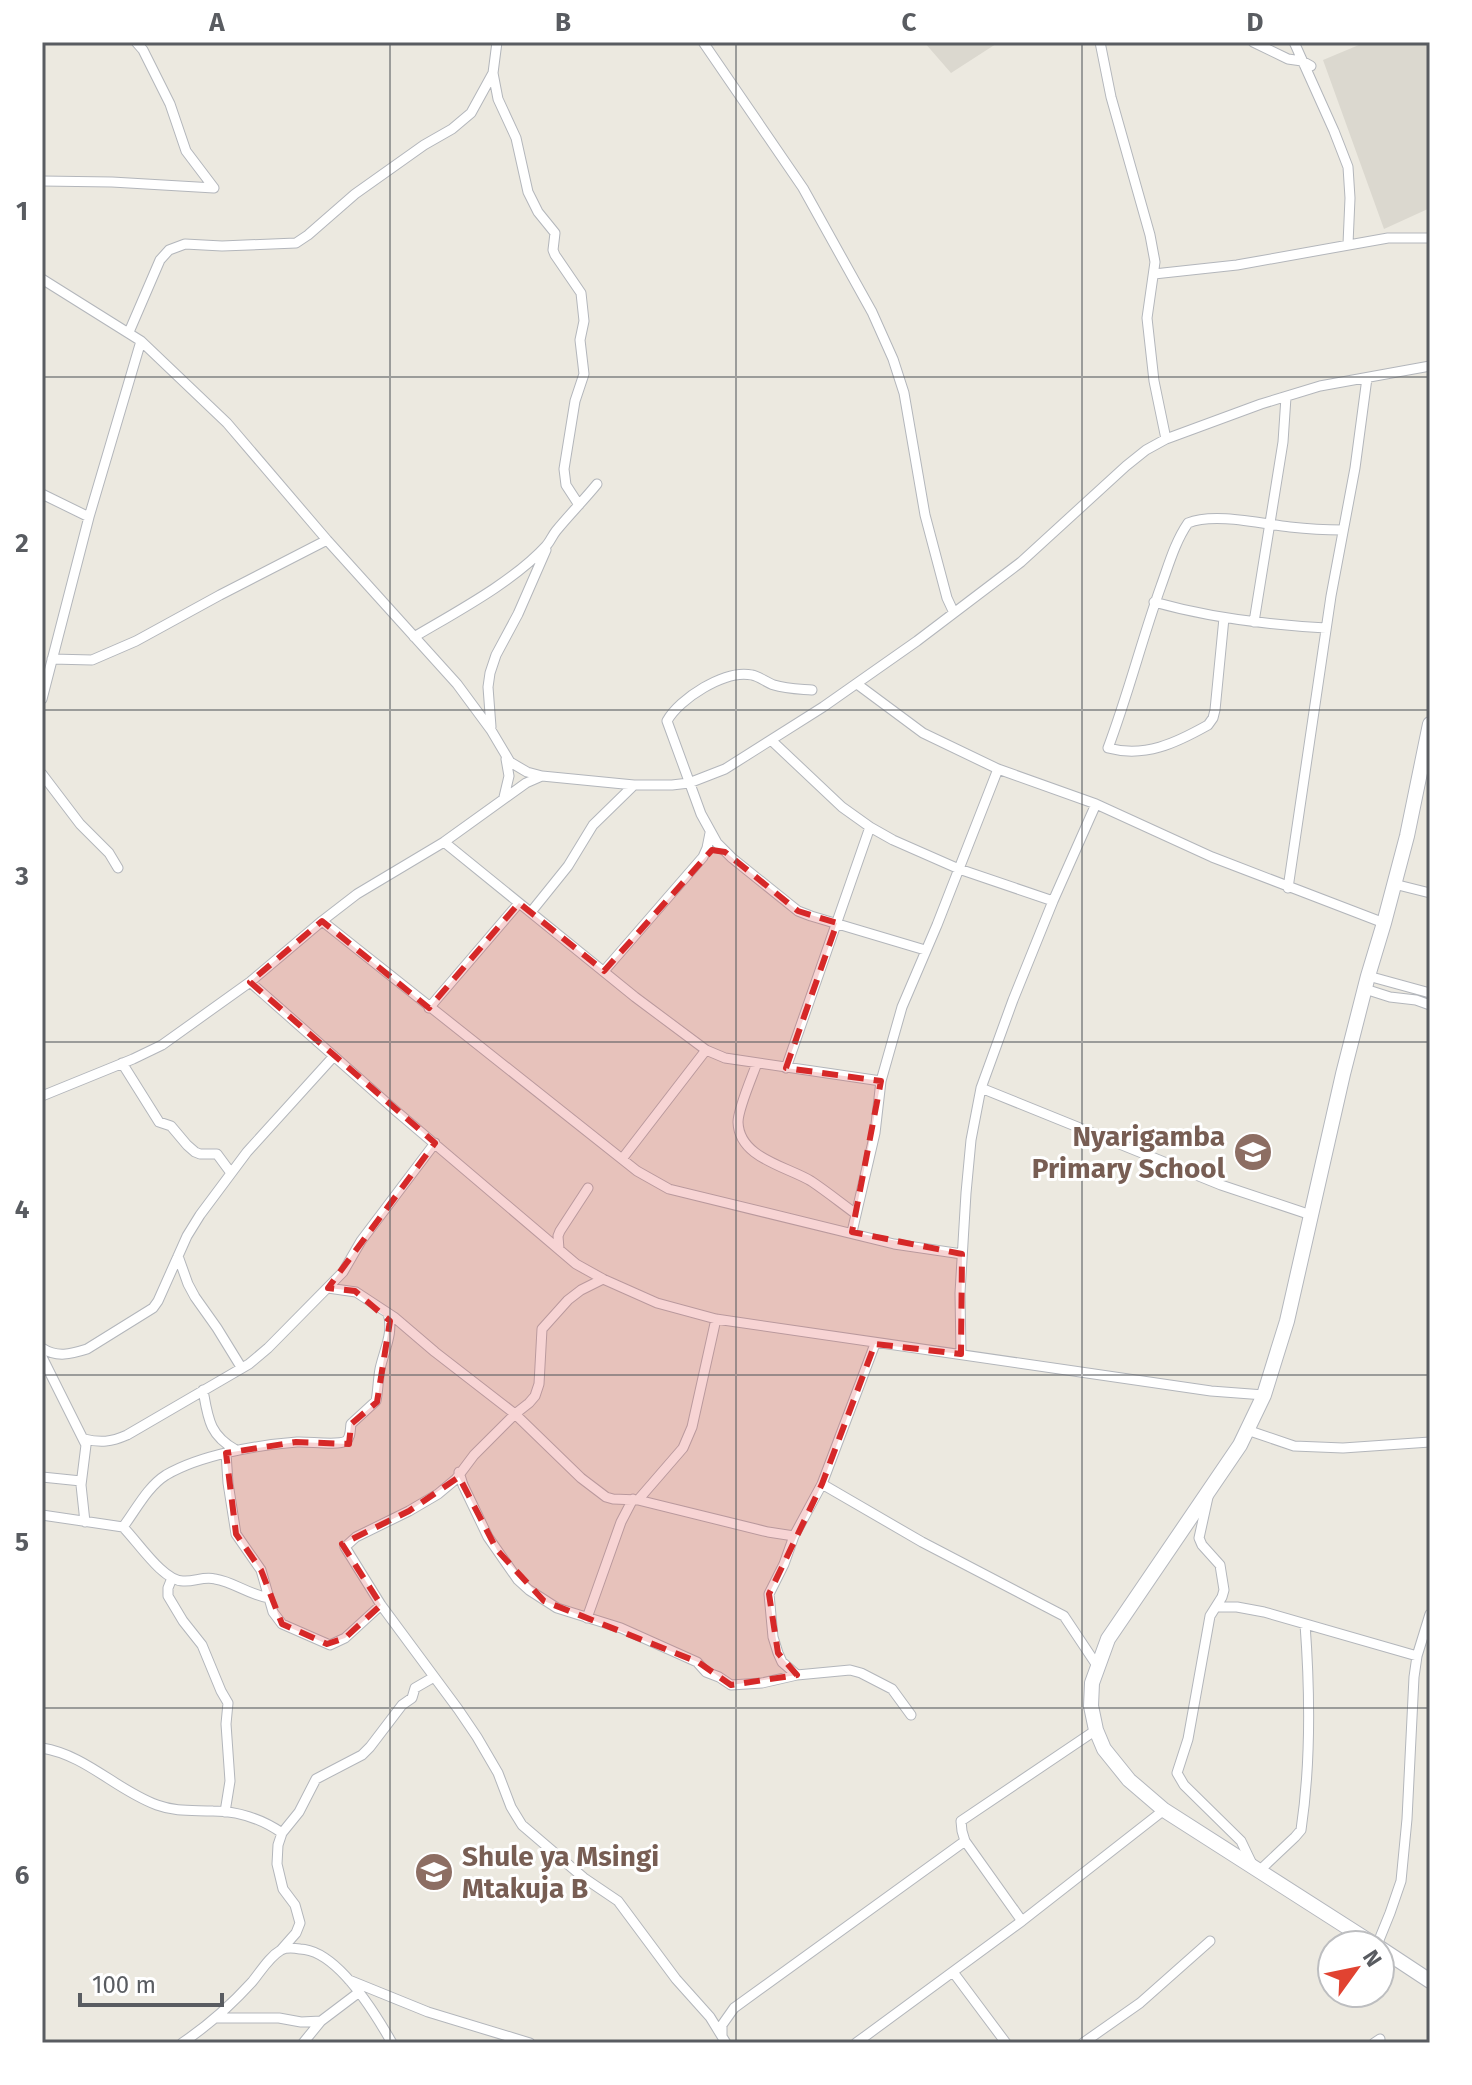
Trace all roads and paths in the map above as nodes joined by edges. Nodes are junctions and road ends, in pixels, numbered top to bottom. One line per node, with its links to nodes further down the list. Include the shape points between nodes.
1 (136, 42): 9 (street, via 170,104 186,151 214,188)
2 (497, 42): 8 (street)
3 (703, 42): 29 (street, via 803,188 893,359 908,410 925,515)
4 (1100, 42): 12 (street, via 1150,235)
5 (1253, 42): 7 (street)
6 (1294, 42): 7 (street)
7 (1307, 64): 11 (street, via 1348,167)
8 (493, 73): 14 (street, via 471,113 355,194 299,242 185,244 169,250); 22 (street, via 528,192 553,229 555,255 583,300 584,374 564,469 566,485)
9 (42, 181)
10 (1430, 238): 11 (street)
11 (1348, 244): 12 (street)
12 (1154, 274): 19 (street, via 1147,318)
13 (42, 281): 14 (street)
14 (129, 332): 15 (street)
15 (141, 341): 23 (street); 26 (street, via 227,423)
16 (1430, 366): 17 (street)
17 (1367, 378): 18 (street); 25 (street)
18 (1286, 397): 19 (street); 24 (street)
19 (1166, 439): 29 (street, via 1126,466 1021,562)
20 (597, 484): 22 (street)
21 (42, 494): 23 (street)
22 (579, 505): 27 (street)
23 (89, 517): 34 (street)
24 (1269, 524): 25 (street); 28 (street, via 1212,519 1188,523); 31 (street)
25 (1342, 530): 32 (street)
26 (327, 540): 33 (street); 34 (street, via 136,641 92,660)
27 (549, 544): 33 (street, via 515,573); 39 (street, via 490,673)
28 (1154, 602): 30 (street); 30 (street, via 1108,748 1122,752 1164,745 1208,725)
29 (954, 613): 35 (street)
30 (1224, 618): 31 (street)
31 (1254, 622): 32 (street)
32 (1326, 628): 57 (street)
33 (414, 637): 39 (street)
34 (52, 659): 37 (street)
35 (857, 684): 40 (street); 42 (street, via 923,733)
36 (812, 690): 45 (street, via 779,686 752,675 731,676 695,693 667,721)
37 (42, 699)
38 (1430, 724): 56 (street)
39 (491, 730): 41 (street)
40 (771, 740): 45 (street, via 725,769); 49 (street)
41 (505, 756): 44 (street, via 518,768); 47 (street, via 509,776)
42 (998, 769): 48 (street); 55 (street)
43 (42, 774): 54 (street)
44 (542, 776): 46 (street); 47 (street)
45 (689, 783): 46 (street); 50 (street)
46 (634, 785): 61 (street, via 593,825)
47 (504, 797): 51 (street)
48 (1096, 804): 57 (street); 59 (street)
49 (870, 827): 55 (street); 63 (street)
50 (710, 833): 52 (street); 53 (street)
51 (444, 842): 60 (street); 62 (street)
52 (725, 852): 53 (street); 63 (street, via 798,911)
53 (705, 853): 66 (street)
54 (118, 868)
55 (959, 869): 59 (street); 65 (street)
56 (1394, 884): 58 (street); 64 (street)
57 (1288, 888): 64 (street)
58 (1430, 893)
59 (1053, 901): 78 (street)
60 (519, 903): 61 (street); 71 (street)
61 (531, 912): 66 (street)
62 (322, 921): 67 (street); 71 (street)
63 (837, 923): 65 (street); 76 (street)
64 (1384, 923): 68 (street)
65 (925, 950): 77 (street)
66 (604, 971): 72 (street)
67 (250, 982): 73 (street); 74 (street, via 162,1045)
68 (1367, 982): 69 (street); 70 (street, via 1390,997); 85 (street)
69 (1430, 993)
70 (1430, 1005)
71 (429, 1008): 81 (street)
72 (706, 1050): 75 (street); 81 (street)
73 (334, 1056): 80 (street); 82 (street)
74 (122, 1063): 79 (street); 82 (street, via 159,1122 171,1126 195,1152 217,1154)
75 (757, 1063): 76 (street); 84 (street, via 738,1118 742,1136 765,1160 811,1181)
76 (786, 1068): 77 (street)
77 (881, 1081): 84 (street)
78 (981, 1088): 85 (street, via 1221,1185); 88 (street, via 971,1140)
79 (42, 1096)
80 (435, 1143): 87 (street); 91 (street)
81 (622, 1159): 86 (street, via 669,1189)
82 (231, 1173): 89 (street)
83 (588, 1188): 87 (street, via 560,1231)
84 (856, 1214): 86 (street)
85 (1311, 1215): 101 (street)
86 (852, 1232): 88 (street)
87 (559, 1249): 90 (street)
88 (962, 1254): 96 (street)
89 (178, 1256): 95 (street, via 153,1308 76,1353 58,1355); 98 (street, via 195,1297)
90 (603, 1279): 93 (street, via 657,1303); 102 (street, via 568,1300 542,1329 539,1384 535,1396)
91 (328, 1288): 92 (street, via 356,1292); 98 (street, via 268,1348)
92 (388, 1313): 102 (street); 106 (street, via 391,1334 376,1401 351,1424 348,1439)
93 (716, 1319): 94 (street); 112 (street, via 683,1448)
94 (875, 1344): 96 (street); 110 (street)
95 (42, 1348)
96 (961, 1354): 101 (street)
97 (42, 1357): 99 (street)
98 (241, 1367): 100 (street)
99 (46, 1374): 104 (street)
100 (203, 1390): 104 (street, via 113,1441); 106 (street, via 210,1423)
101 (1264, 1395): 103 (street)
102 (515, 1414): 107 (street); 112 (street, via 599,1493)
103 (1247, 1430): 105 (street, via 1294,1446); 111 (street)
104 (84, 1439): 109 (street)
105 (1430, 1442)
106 (231, 1452): 115 (street, via 180,1468 157,1482); 118 (street, via 228,1483 236,1534 261,1570)
107 (459, 1472): 119 (street, via 438,1494 346,1544); 122 (street, via 488,1537 518,1580 557,1608)
108 (42, 1477): 109 (street)
109 (81, 1481): 114 (street)
110 (822, 1484): 116 (street); 125 (street, via 1064,1616)
111 (1209, 1492): 120 (street, via 1199,1538 1220,1565 1224,1590); 125 (street, via 1108,1639)
112 (636, 1500): 116 (street); 122 (street, via 621,1522)
113 (42, 1515): 114 (street)
114 (85, 1522): 115 (street)
115 (123, 1527): 117 (street)
116 (794, 1536): 126 (street, via 768,1601 778,1653)
117 (172, 1578): 118 (street, via 214,1578); 132 (street, via 168,1596 202,1645 228,1703 230,1781)
118 (269, 1598): 119 (street, via 282,1624 330,1645)
119 (381, 1605): 127 (street)
120 (1217, 1607): 123 (street, via 1248,1608); 135 (street, via 1210,1616 1177,1773 1241,1841)
121 (1430, 1614): 124 (street)
122 (587, 1618): 126 (street, via 697,1662 731,1685)
123 (1305, 1624): 124 (street); 135 (street, via 1309,1721 1301,1830)
124 (1417, 1656): 138 (street, via 1401,1881)
125 (1098, 1667): 129 (street, via 1091,1706)
126 (797, 1675): 128 (street, via 861,1673 892,1689)
127 (434, 1677): 133 (street, via 413,1689 413,1697 362,1755 316,1779); 148 (street, via 477,1737 522,1825 618,1901)
128 (911, 1715)
129 (1096, 1730): 131 (street, via 1129,1780); 134 (street, via 965,1817)
130 (42, 1748): 132 (street, via 81,1761 157,1805 176,1811)
131 (1164, 1810): 135 (street); 136 (street)
132 (225, 1812): 133 (street)
133 (282, 1833): 140 (street, via 277,1864 300,1923)
134 (965, 1841): 136 (street); 148 (street, via 734,2008 722,2025)
135 (1256, 1869): 137 (street)
136 (1022, 1921): 142 (street)
137 (1350, 1929)
138 (1383, 1929)
139 (1210, 1941): 155 (street, via 1140,2003)
140 (281, 1950): 143 (street, via 309,1949); 146 (street)
141 (1396, 1959): 144 (street)
142 (953, 1972): 149 (street); 154 (street)
143 (346, 1979): 145 (street); 153 (street, via 428,2012)
144 (1430, 1981)
145 (358, 1993): 147 (street); 152 (street)
146 (217, 2018): 147 (street); 150 (street)
147 (321, 2021): 151 (street)
148 (724, 2039)
149 (1004, 2042)
150 (182, 2043)
151 (303, 2043)
152 (392, 2043)
153 (530, 2043)
154 (856, 2043)
155 (1083, 2043)

